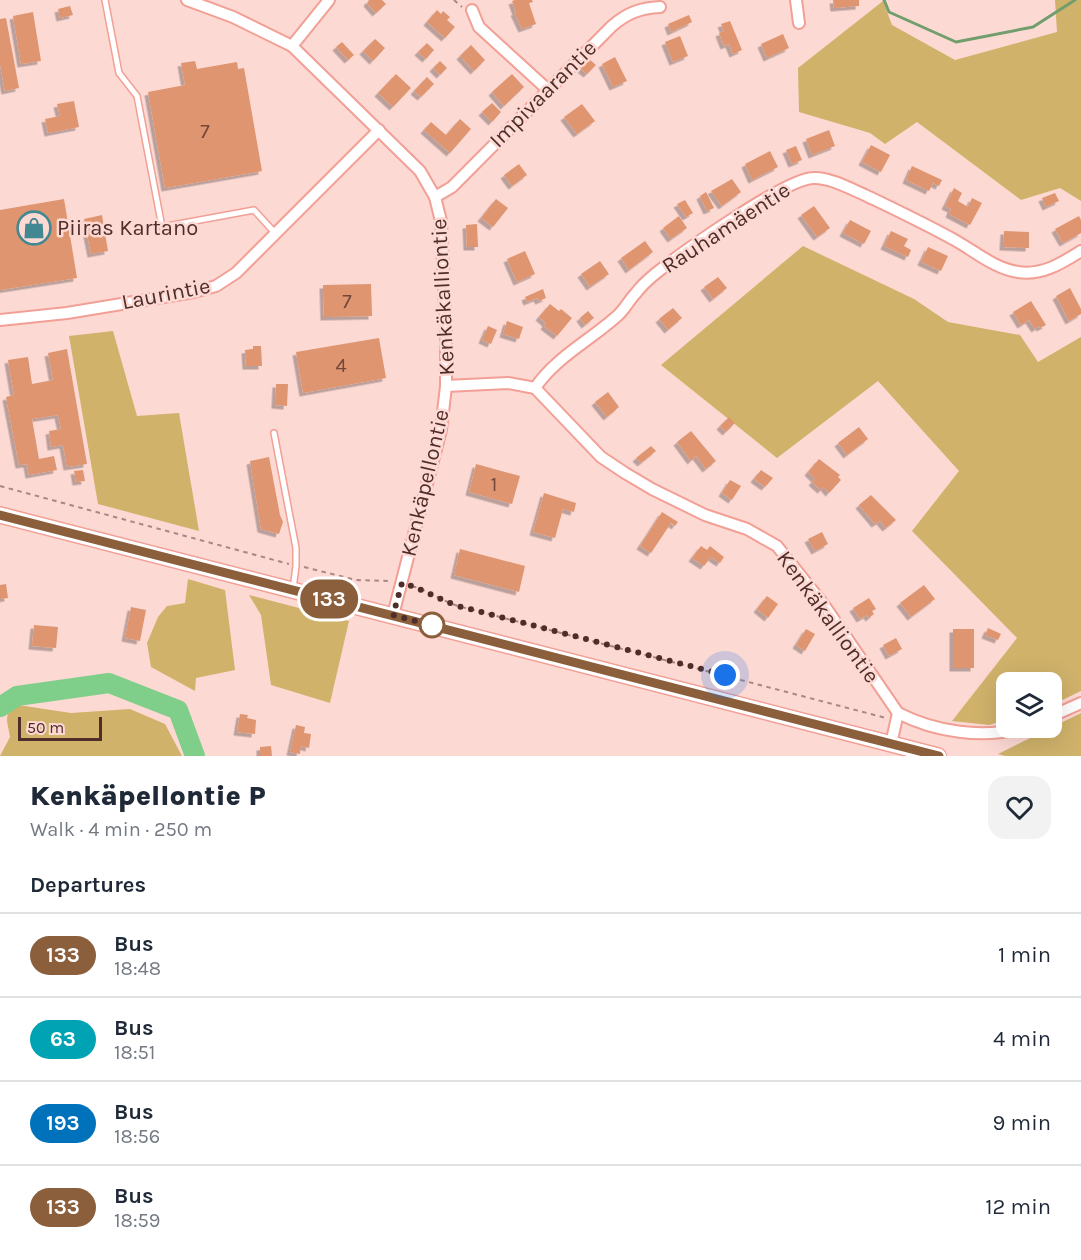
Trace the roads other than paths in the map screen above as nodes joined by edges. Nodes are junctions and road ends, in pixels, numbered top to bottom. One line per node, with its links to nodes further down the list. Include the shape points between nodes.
1 (105, 0): 12 (lane, via 119,73 137,96 162,227 254,210)
2 (188, 0): 8 (street, Kenkäkalliontie)
3 (329, 0): 8 (street)
4 (796, 0): 7 (street)
5 (660, 7): 9 (street, Impivaarantie, via 626,14)
6 (472, 10): 9 (street, via 479,27)
7 (799, 23)
8 (292, 46): 10 (street, Kenkäkalliontie)
9 (547, 89): 11 (street, Impivaarantie, via 452,187)
10 (379, 130): 11 (street, Kenkäkalliontie, via 420,171); 12 (street, Laurintie)
11 (435, 197): 15 (street, Kenkäkalliontie, via 441,221)
12 (275, 233): 14 (street, Laurintie, via 236,273 216,286)
13 (1081, 251): 16 (street, Rauhamäentie, via 1057,266 1020,273 1002,268 844,185 814,178 789,185 655,274 618,316 557,363)
14 (0, 320)
15 (446, 386): 16 (street, Kenkäkalliontie, via 508,383); 20 (street, Kenkäpellontie, via 441,430)
16 (534, 388): 23 (street, Kenkäkalliontie, via 601,457 625,473 705,515 747,529 777,546 824,605)
17 (274, 433): 19 (lane, via 296,548)
18 (0, 515): 19 (main road)
19 (293, 590): 20 (main road)
20 (393, 615): 25 (main road)
21 (1081, 703): 22 (street)
22 (1062, 712)
23 (897, 718): 24 (street, via 952,730); 25 (street)
24 (996, 733)
25 (891, 744): 26 (main road)
26 (939, 756)

